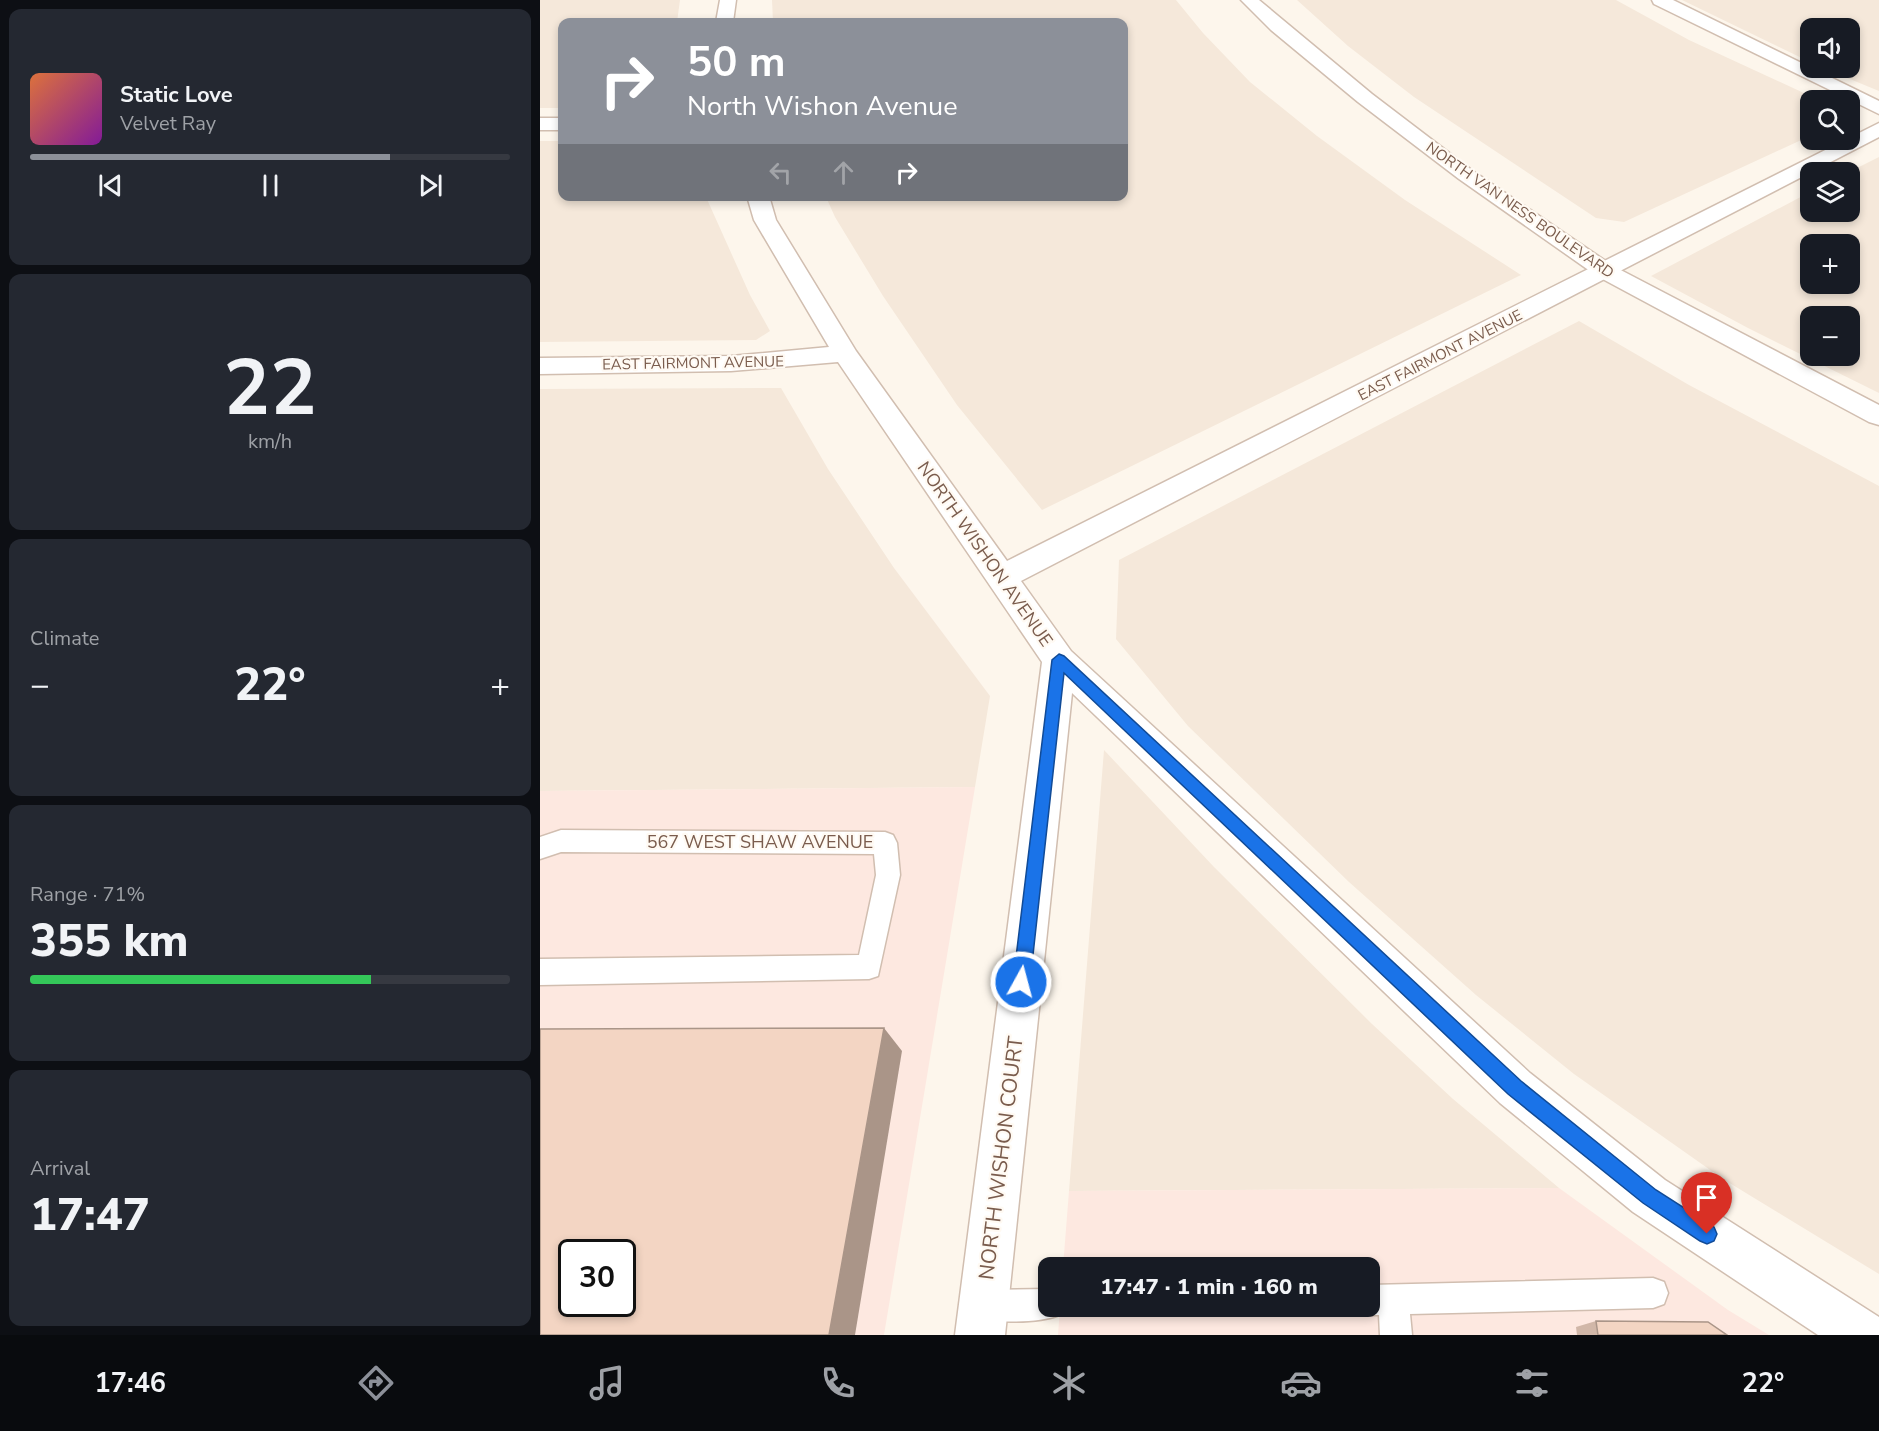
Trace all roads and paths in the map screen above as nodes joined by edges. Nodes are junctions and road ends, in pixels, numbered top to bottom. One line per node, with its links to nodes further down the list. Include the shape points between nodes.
1 (728, 0): 4 (street)
2 (1250, 0): 10 (street, NORTH VAN NESS BOULEVARD, via 1365,98 1466,175)
3 (1660, 0): 5 (street)
4 (726, 18)
5 (1879, 108)
6 (540, 124): 7 (street)
7 (558, 124)
8 (1879, 129): 10 (street, EAST FAIRMONT AVENUE)
9 (759, 201): 11 (street, NORTH WISHON AVENUE, via 765,220)
10 (1605, 271): 13 (street, NORTH VAN NESS BOULEVARD); 14 (street, EAST FAIRMONT AVENUE)
11 (844, 353): 12 (street, EAST FAIRMONT AVENUE, via 719,365); 14 (street, NORTH WISHON AVENUE)
12 (540, 366)
13 (1879, 416)
14 (1000, 578): 15 (street, NORTH WISHON AVENUE)
15 (1059, 660): 21 (street, NORTH WISHON COURT); 23 (street, NORTH WISHON AVENUE, via 1515,1088 1649,1196)
16 (540, 848): 17 (lane, 567 WEST SHAW AVENUE, via 561,841 885,843 888,875 869,967)
17 (540, 972)
18 (1653, 1293): 19 (lane)
19 (1381, 1300): 22 (lane)
20 (1038, 1306): 21 (lane)
21 (982, 1320)
22 (1396, 1335)
23 (1862, 1335)

